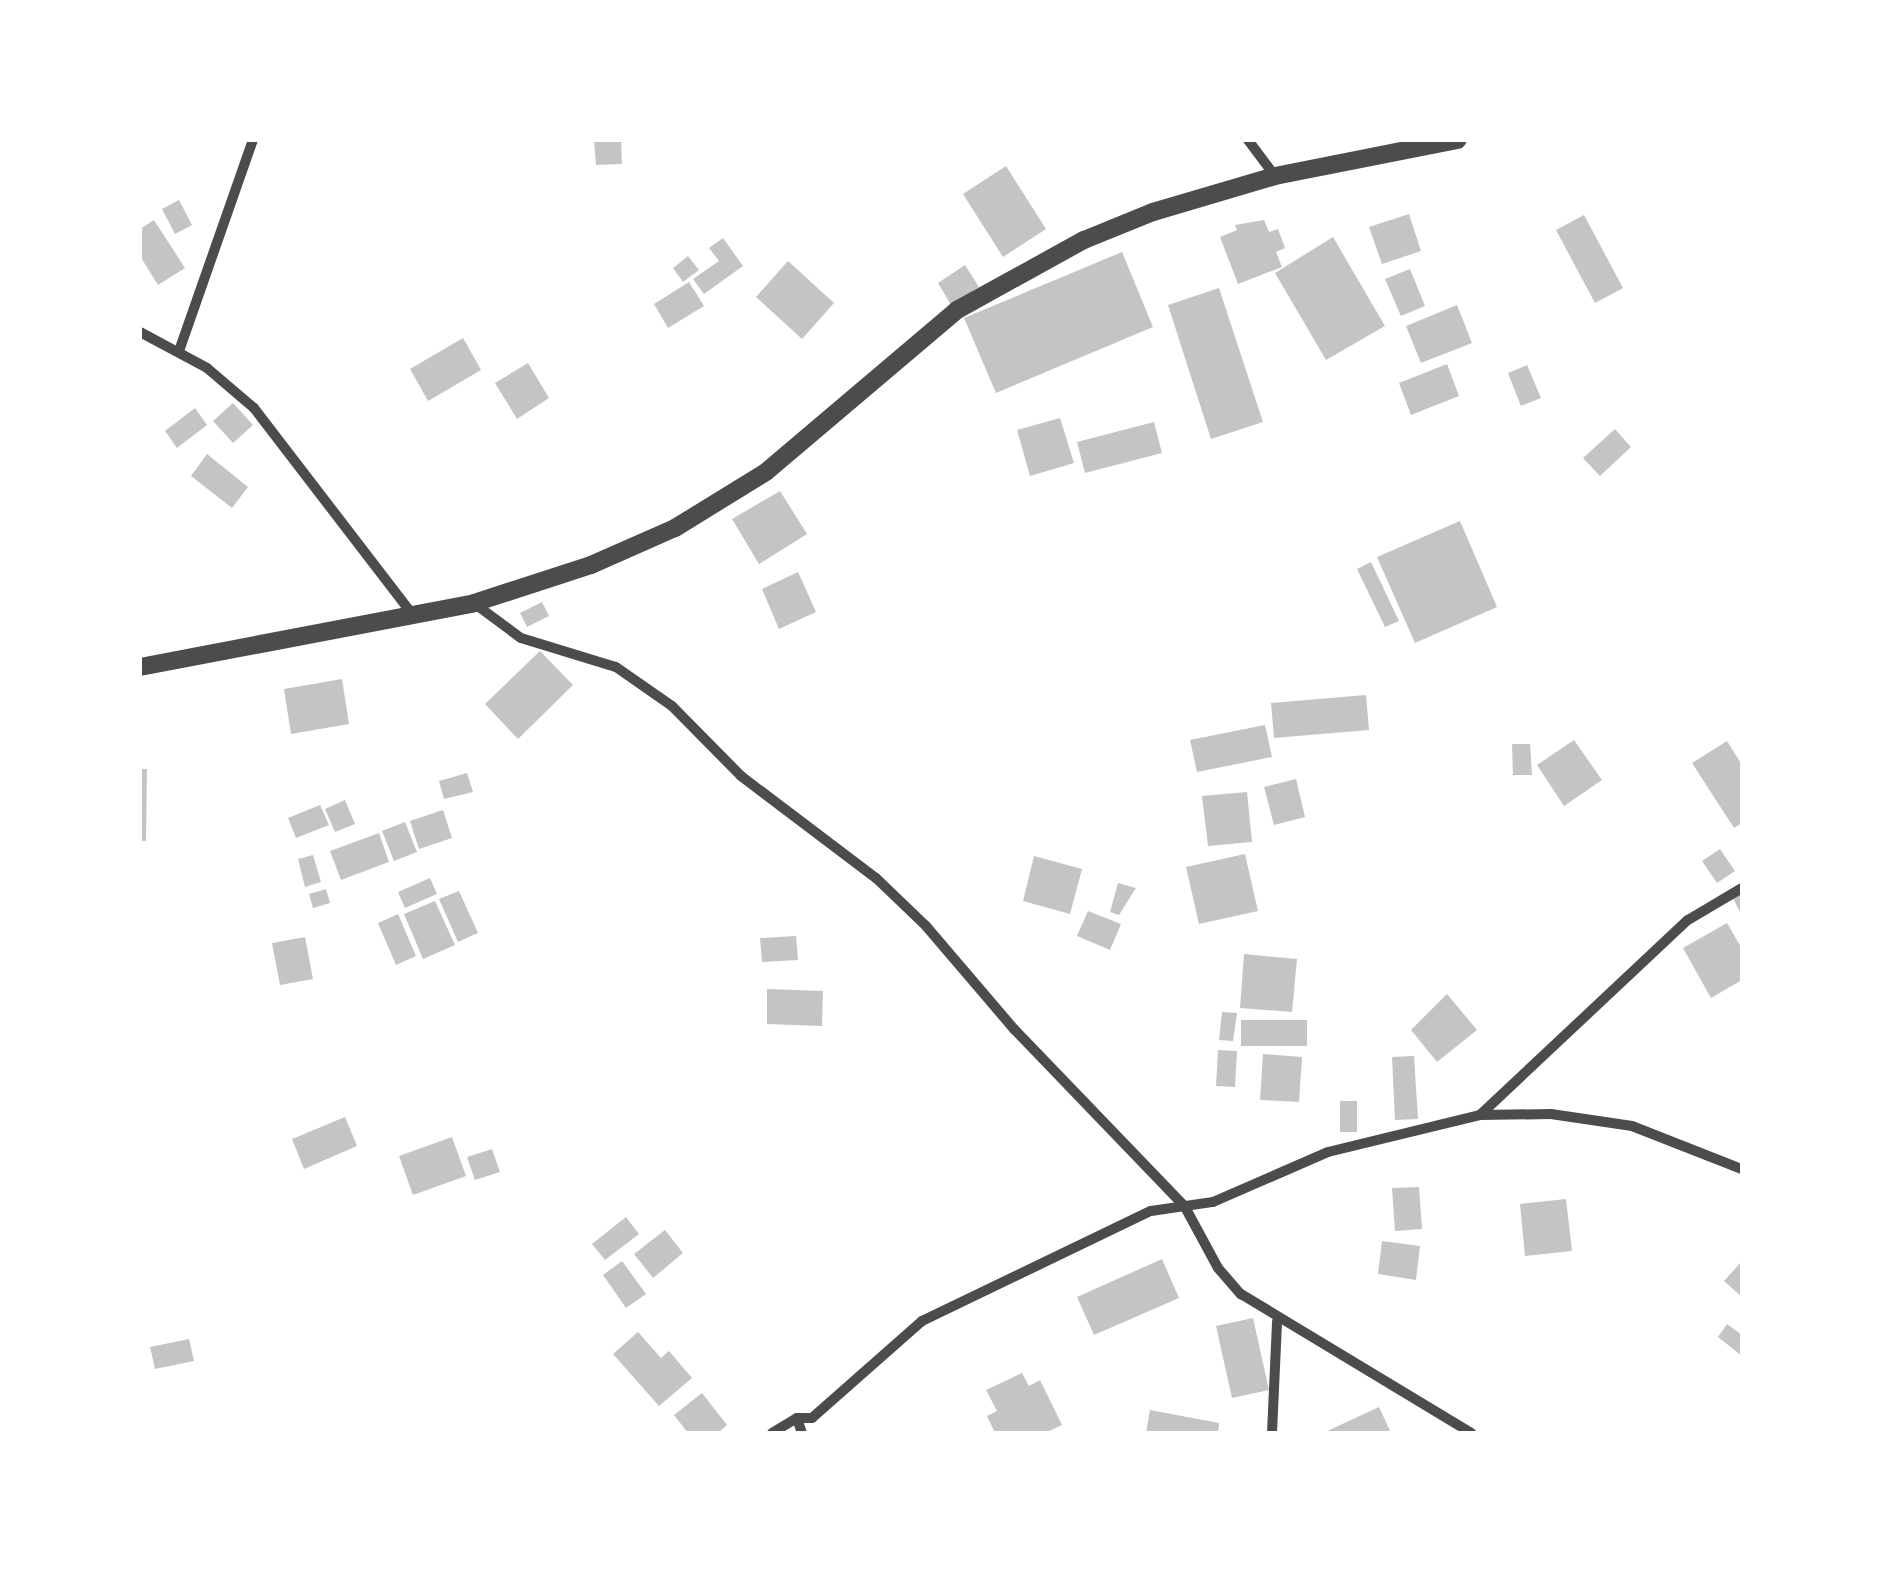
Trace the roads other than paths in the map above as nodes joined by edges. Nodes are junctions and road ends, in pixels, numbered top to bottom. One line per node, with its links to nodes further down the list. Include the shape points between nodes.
1 (253, 140): 6 (street)
2 (1248, 140): 4 (street)
3 (1458, 140): 4 (street)
4 (1275, 176): 7 (street, via 1084,240 957,310 766,472 676,528 591,565)
5 (140, 332): 6 (street)
6 (179, 351): 8 (street, via 254,408)
7 (474, 603): 8 (street); 13 (street, via 521,638 588,656 647,686 741,776 876,878)
8 (413, 615): 9 (street)
9 (140, 667)
10 (1742, 888): 11 (street, via 1688,920)
11 (1480, 1115): 12 (street, via 1551,1114 1632,1126); 13 (street, via 1328,1152)
12 (1742, 1169)
13 (1185, 1208): 14 (street, via 1218,1268); 15 (street, via 1130,1220 922,1322 812,1418)
14 (1278, 1321): 18 (street); 19 (street, via 1323,1339)
15 (797, 1418): 16 (street); 17 (street)
16 (772, 1433)
17 (802, 1433)
18 (1272, 1433)
19 (1472, 1433)

